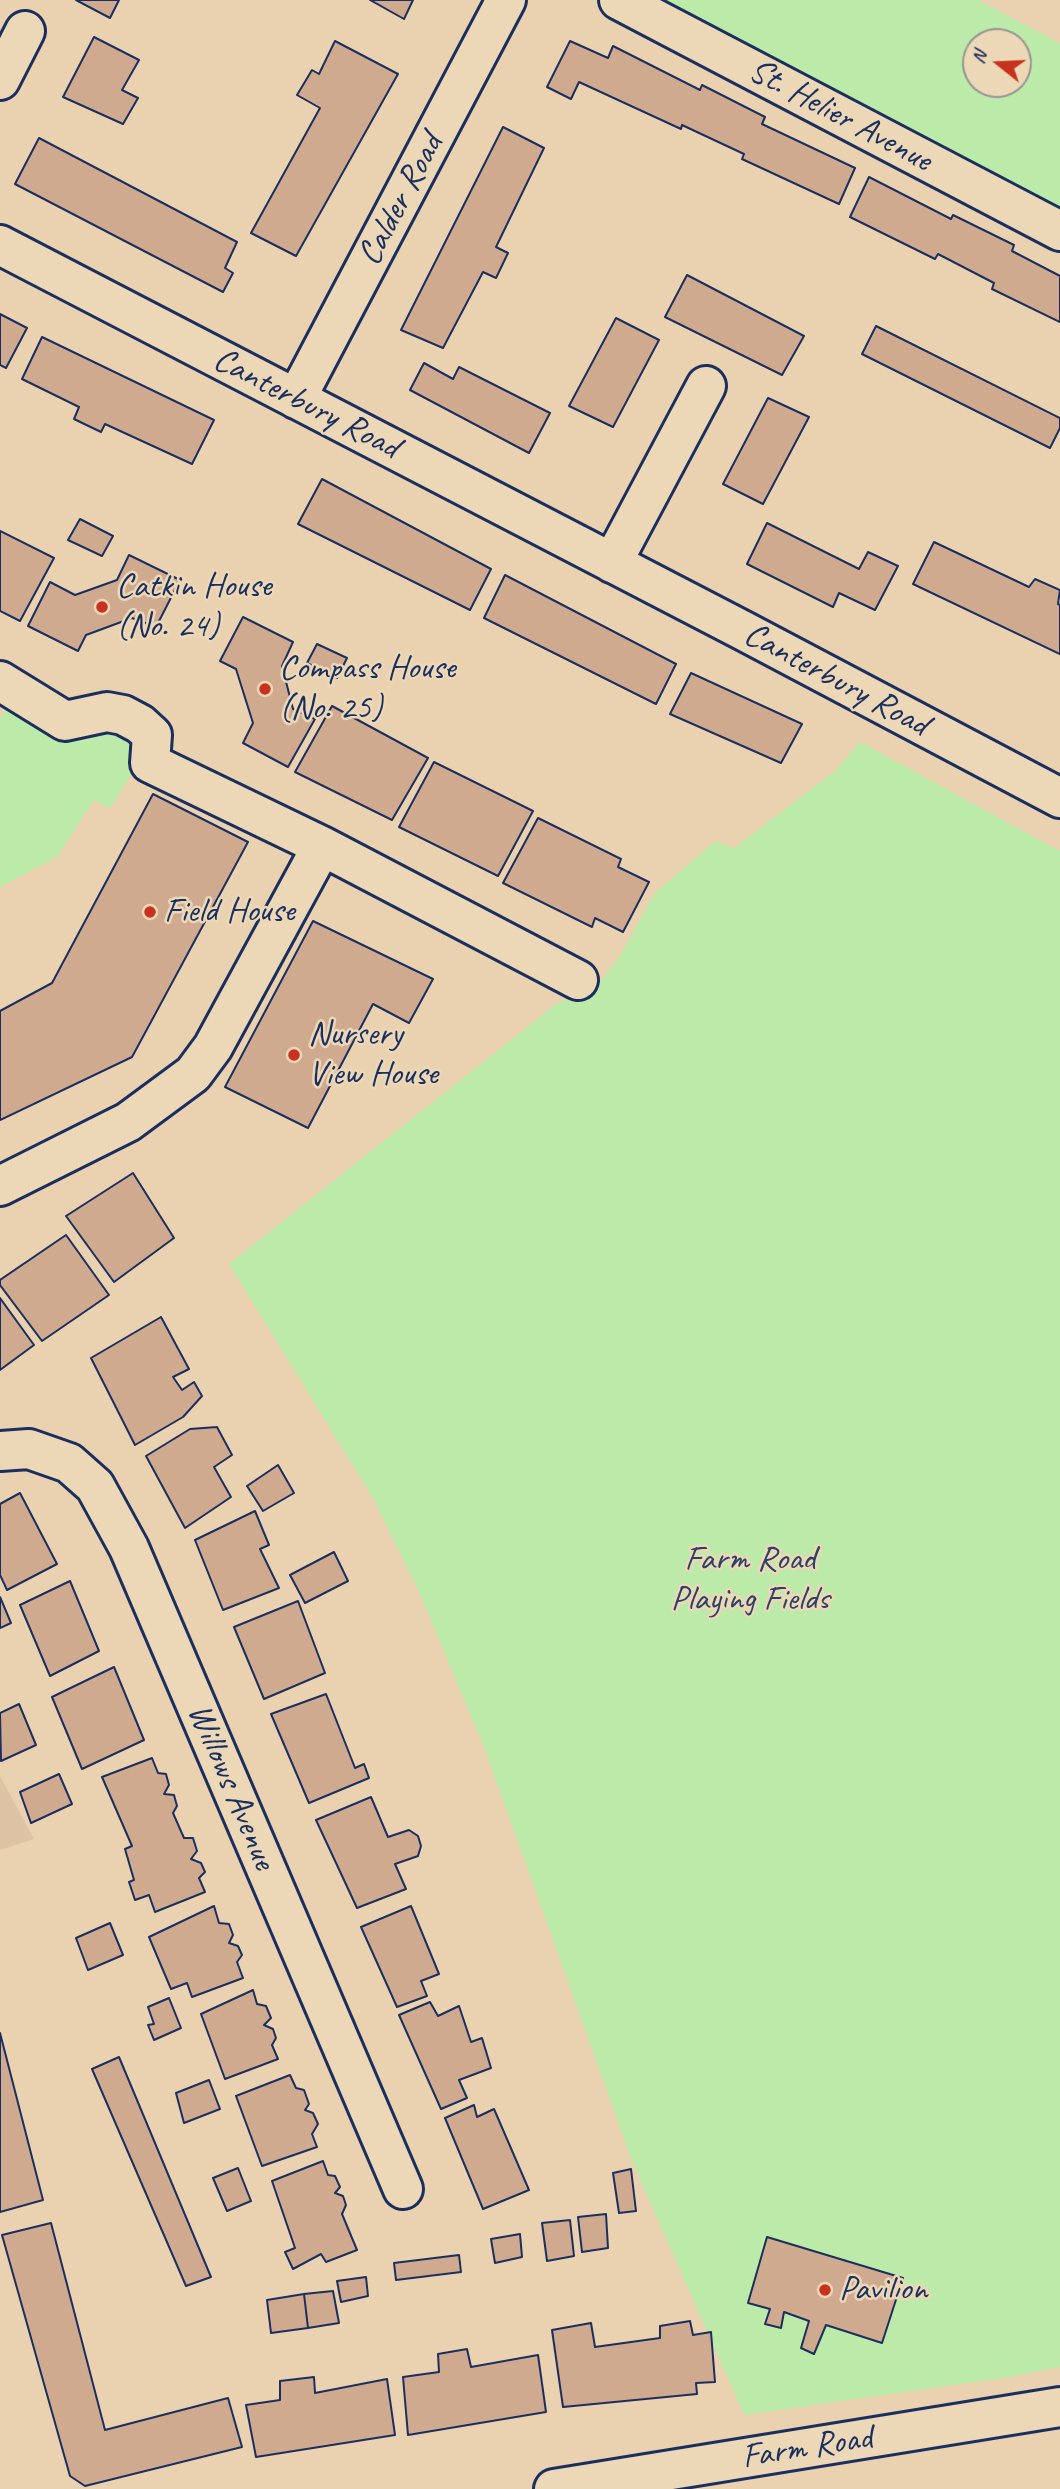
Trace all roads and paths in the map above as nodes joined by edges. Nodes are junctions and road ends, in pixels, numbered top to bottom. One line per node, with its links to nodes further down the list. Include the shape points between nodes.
1 (506, 0): 8 (street, Calder Road)
2 (620, 0): 5 (street, St. Helier Avenue)
3 (25, 31): 4 (street)
4 (0, 80)
5 (1060, 231)
6 (0, 245): 8 (street, Canterbury Road)
7 (706, 386): 9 (street)
8 (296, 400): 9 (street, Canterbury Road)
9 (612, 563): 11 (street, Canterbury Road)
10 (0, 681): 12 (street, via 65,721 107,712 124,715 152,735 150,763)
11 (1060, 799)
12 (323, 846): 13 (street); 14 (street, via 213,1047 193,1074 128,1122)
13 (578, 980)
14 (0, 1186)
15 (0, 1451): 16 (street, Willows Avenue, via 29,1449 69,1463 95,1486 129,1548)
16 (403, 2189)
17 (1060, 2407): 18 (street, Farm Road)
18 (554, 2489)

